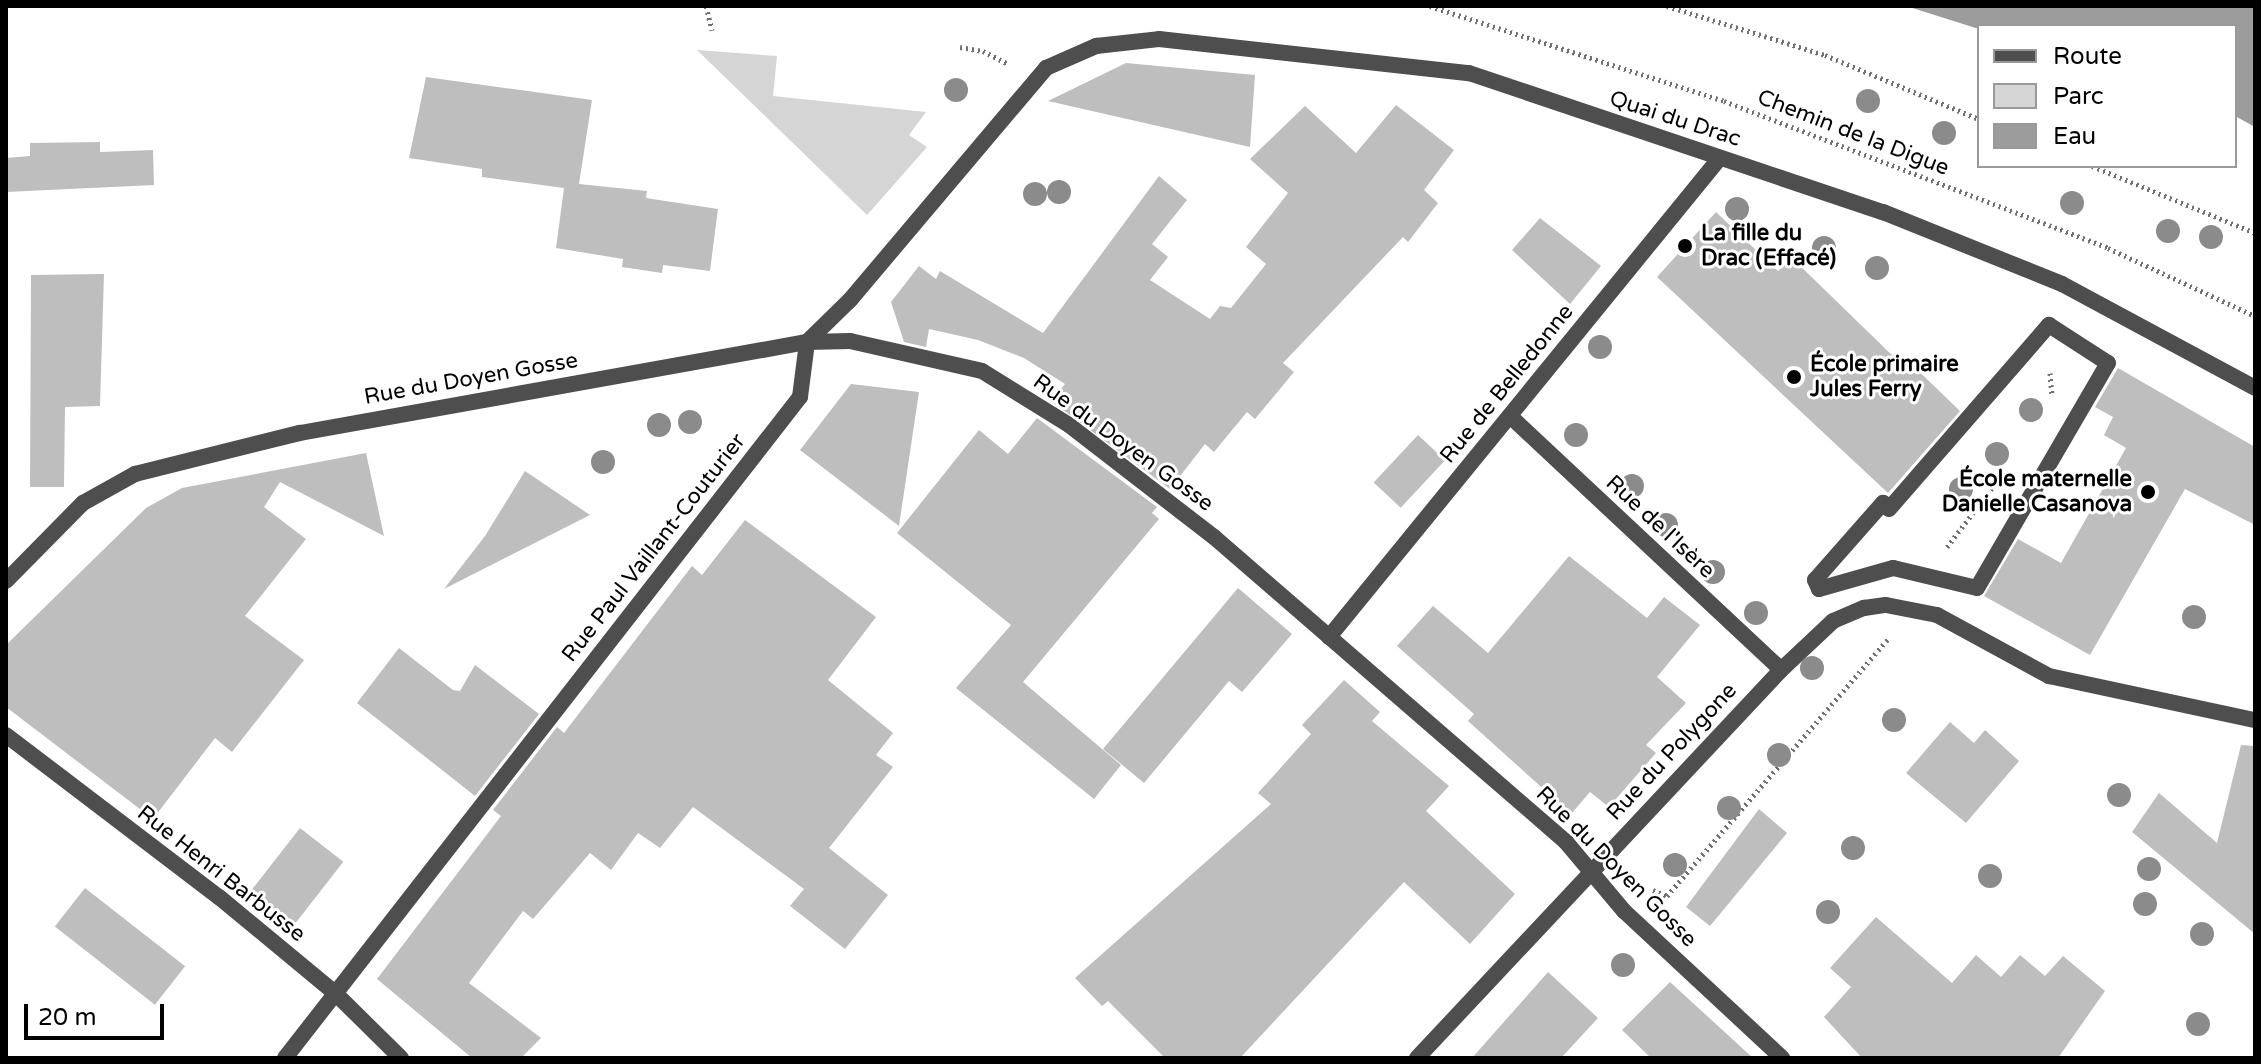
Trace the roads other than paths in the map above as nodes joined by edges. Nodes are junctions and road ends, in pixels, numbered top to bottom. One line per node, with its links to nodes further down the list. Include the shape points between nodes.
1 (1719, 159): 2 (street, Quai du Drac, via 1469,73 1159,39 1096,46 1042,72 850,300); 3 (street, Quai du Drac, via 1768,170 2062,284); 4 (street, Rue de Belledonne)
2 (807, 342): 6 (street, Rue du Doyen Gosse, via 315,430 135,474 83,503); 7 (street, Rue du Doyen Gosse, via 850,341 982,371 1081,434 1214,537); 12 (street, Rue Paul Vaillant-Couturier, via 800,397)
3 (2255, 388)
4 (1510, 416): 7 (street, Rue de Belledonne); 8 (street, Rue de l'Isère)
5 (1889, 509): 5 (street, via 2049,325 2108,363 1977,588 1893,568 1819,589 1815,580 1883,503)
6 (6, 581)
7 (1329, 637): 11 (street, Rue du Doyen Gosse, via 1566,842)
8 (1781, 670): 9 (street, Rue du Polygone, via 1833,621 1886,605 1937,615 2049,676); 11 (street, Rue du Polygone)
9 (2255, 720)
10 (6, 735): 12 (street, Rue Henri Barbusse)
11 (1593, 874): 15 (street, Rue du Polygone, via 1570,889); 16 (street, Rue du Doyen Gosse, via 1624,911)
12 (334, 992): 13 (street, Rue Paul Vaillant-Couturier); 14 (street, Rue Henri Barbusse)
13 (285, 1058)
14 (401, 1058)
15 (1417, 1058)
16 (1782, 1058)

